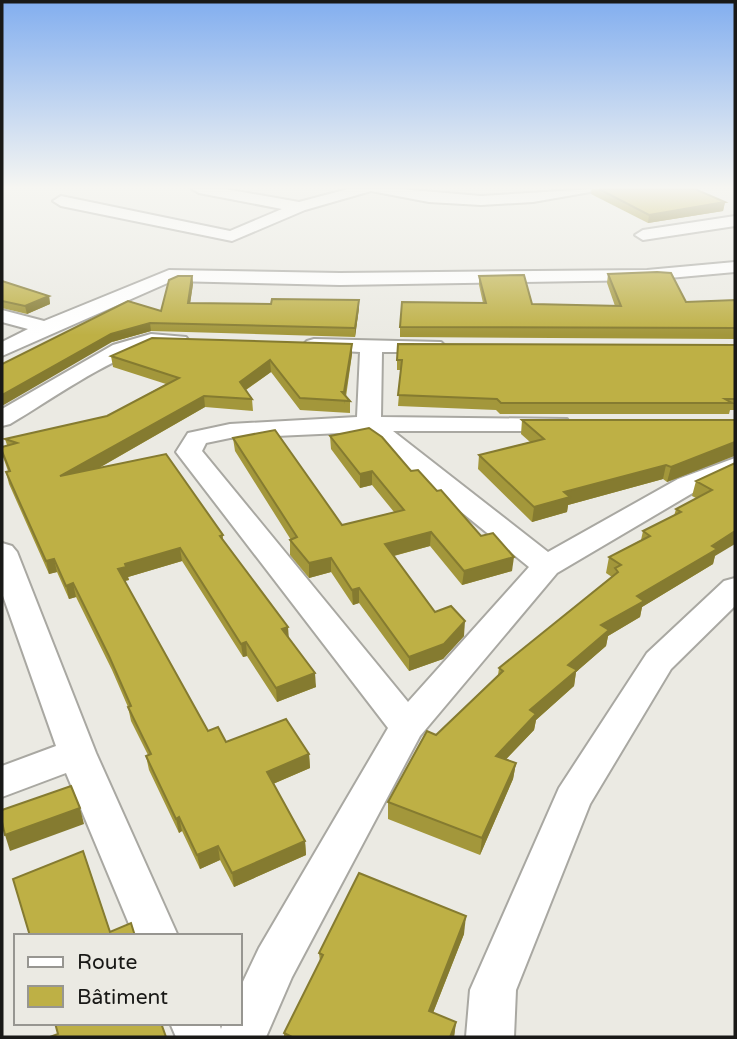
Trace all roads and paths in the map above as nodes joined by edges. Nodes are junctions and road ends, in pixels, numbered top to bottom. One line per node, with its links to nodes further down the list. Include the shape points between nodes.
1 (735, 267): 3 (street, via 647,275 341,279 169,275)
2 (2, 316): 3 (street)
3 (46, 328): 8 (street)
4 (206, 342): 9 (street, via 139,343)
5 (289, 344): 6 (street)
6 (371, 346): 7 (street); 10 (street)
7 (452, 346)
8 (2, 350)
9 (2, 419)
10 (369, 424): 11 (street); 14 (street); 16 (street, via 230,430 197,438 189,452)
11 (586, 424)
12 (735, 466): 14 (street, via 687,485)
13 (2, 552): 17 (street)
14 (546, 566): 16 (street)
15 (735, 588): 21 (street, via 659,661 573,799 493,990)
16 (407, 727): 20 (street, via 275,963)
17 (77, 753): 18 (street); 19 (street)
18 (2, 782)
19 (155, 934)
20 (242, 1037)
21 (490, 1037)

